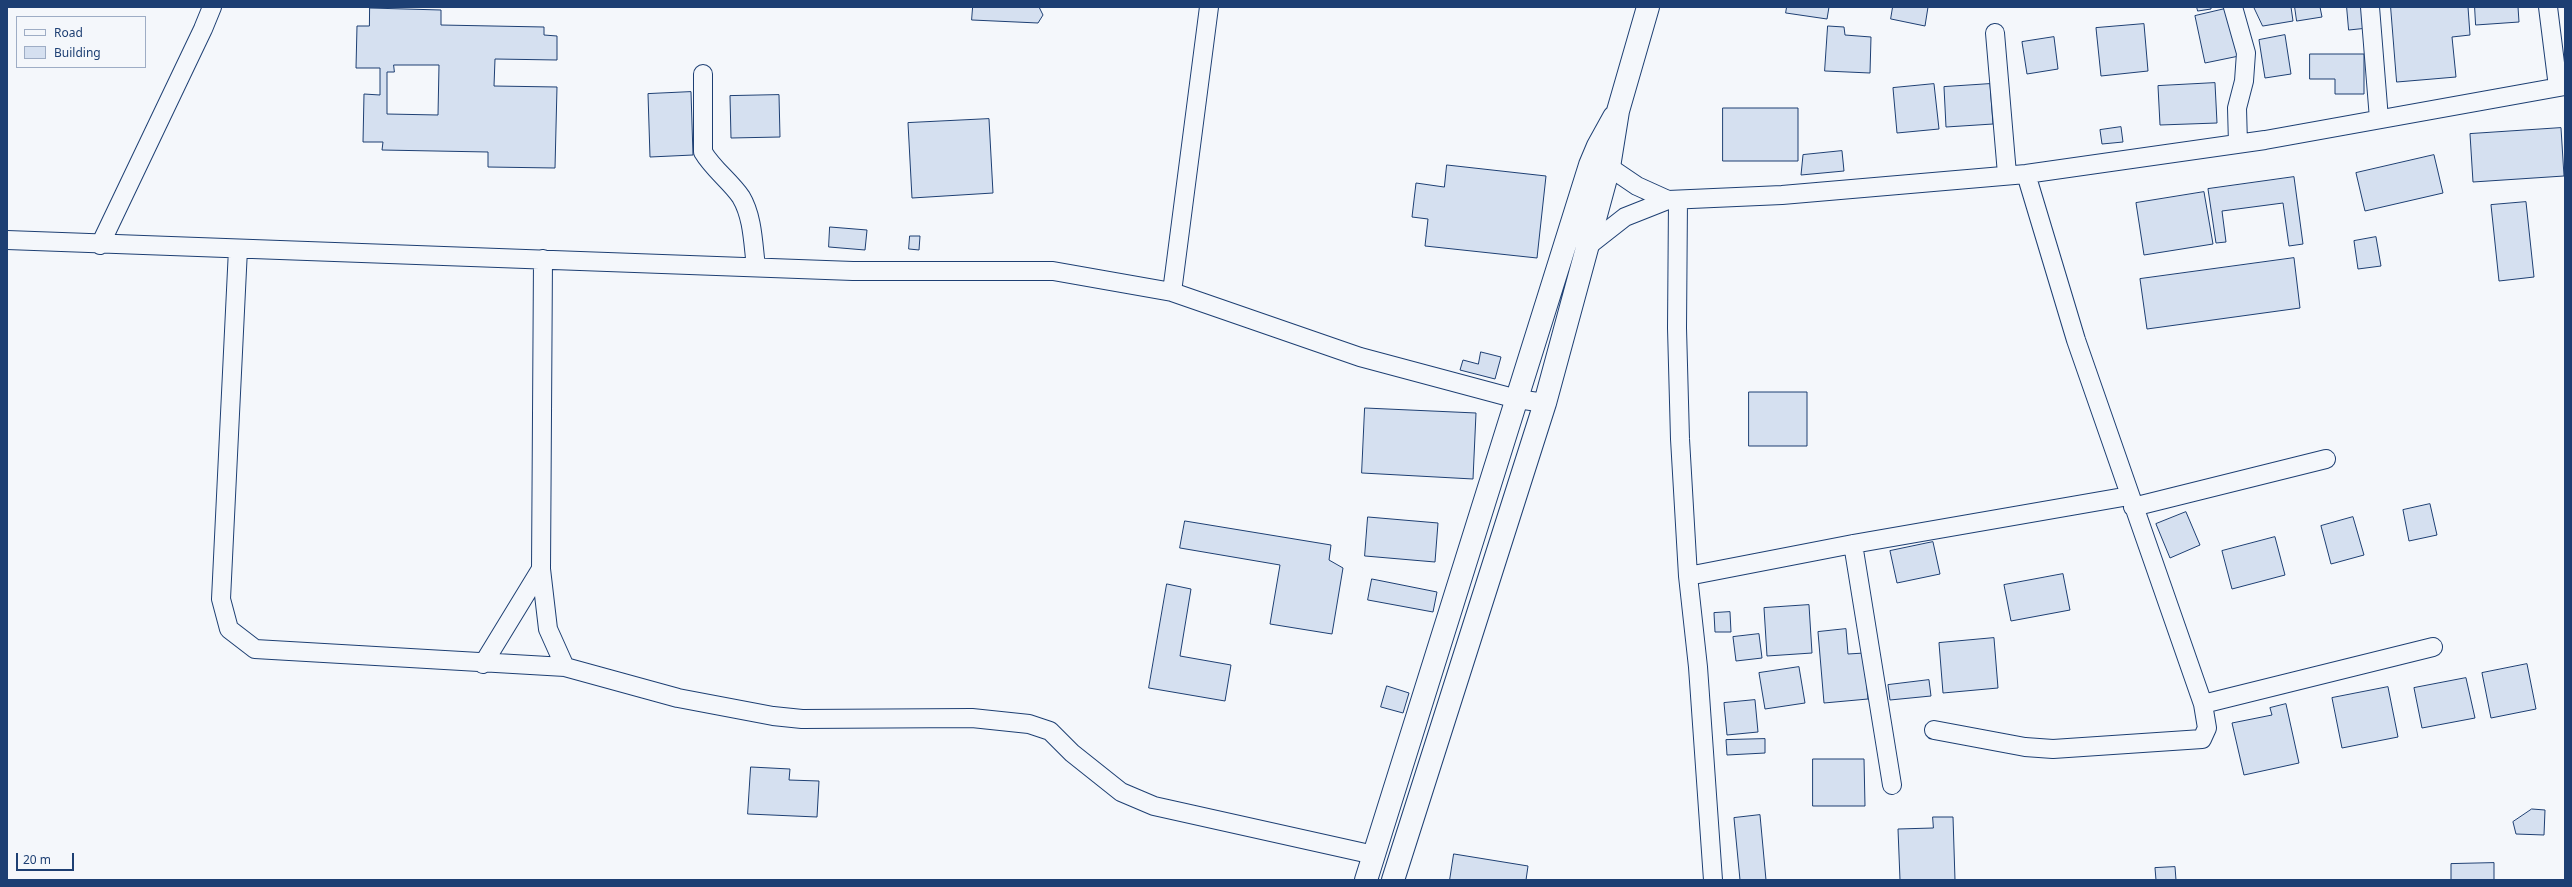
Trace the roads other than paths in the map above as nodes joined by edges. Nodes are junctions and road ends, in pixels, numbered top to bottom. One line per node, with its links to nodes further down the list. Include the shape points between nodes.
1 (212, 7): 18 (street)
2 (1209, 7): 23 (street)
3 (1648, 7): 10 (highway)
4 (2233, 7): 12 (street, via 2246,53 2244,81 2237,108)
5 (2370, 7): 11 (street)
6 (2548, 7): 9 (street)
7 (1995, 33): 14 (street)
8 (703, 74): 22 (street, via 702,152 741,197 748,212)
9 (2562, 86): 11 (street)
10 (1618, 111): 13 (highway); 24 (highway, via 1590,165)
11 (2379, 119): 12 (street)
12 (2238, 144): 15 (street)
13 (1610, 167): 16 (street, via 1637,186); 19 (highway)
14 (2007, 174): 15 (street); 16 (street, via 1782,195)
15 (2026, 174): 27 (street, via 2076,340)
16 (1673, 200): 19 (street, via 1625,217); 30 (street, via 1678,384)
17 (7, 240): 18 (street)
18 (100, 245): 20 (street)
19 (1588, 246): 25 (highway)
20 (238, 249): 21 (street); 34 (street, via 221,599 229,629 255,649)
21 (543, 259): 22 (street); 29 (street)
22 (756, 267): 23 (street, via 853,270 1053,270)
23 (1172, 292): 24 (street, via 1360,357)
24 (1517, 399): 25 (street); 31 (highway)
25 (1545, 403): 32 (highway)
26 (2326, 459): 27 (street)
27 (2131, 502): 28 (street); 36 (street)
28 (1853, 544): 30 (street); 38 (street)
29 (541, 569): 34 (street); 35 (street, via 548,629)
30 (1688, 576): 42 (street, via 1698,667)
31 (1449, 614): 32 (highway); 39 (highway)
32 (1475, 621): 41 (highway)
33 (2433, 647): 36 (street)
34 (484, 664): 35 (street)
35 (565, 667): 39 (street, via 678,698 773,716 802,719 972,718 1029,724 1050,731 1072,754 1121,792 1154,806)
36 (2203, 704): 37 (street, via 2207,728 2202,739 2053,749 2025,747)
37 (1934, 730)
38 (1892, 785)
39 (1374, 855): 40 (highway)
40 (1366, 880)
41 (1393, 880)
42 (1713, 880)

